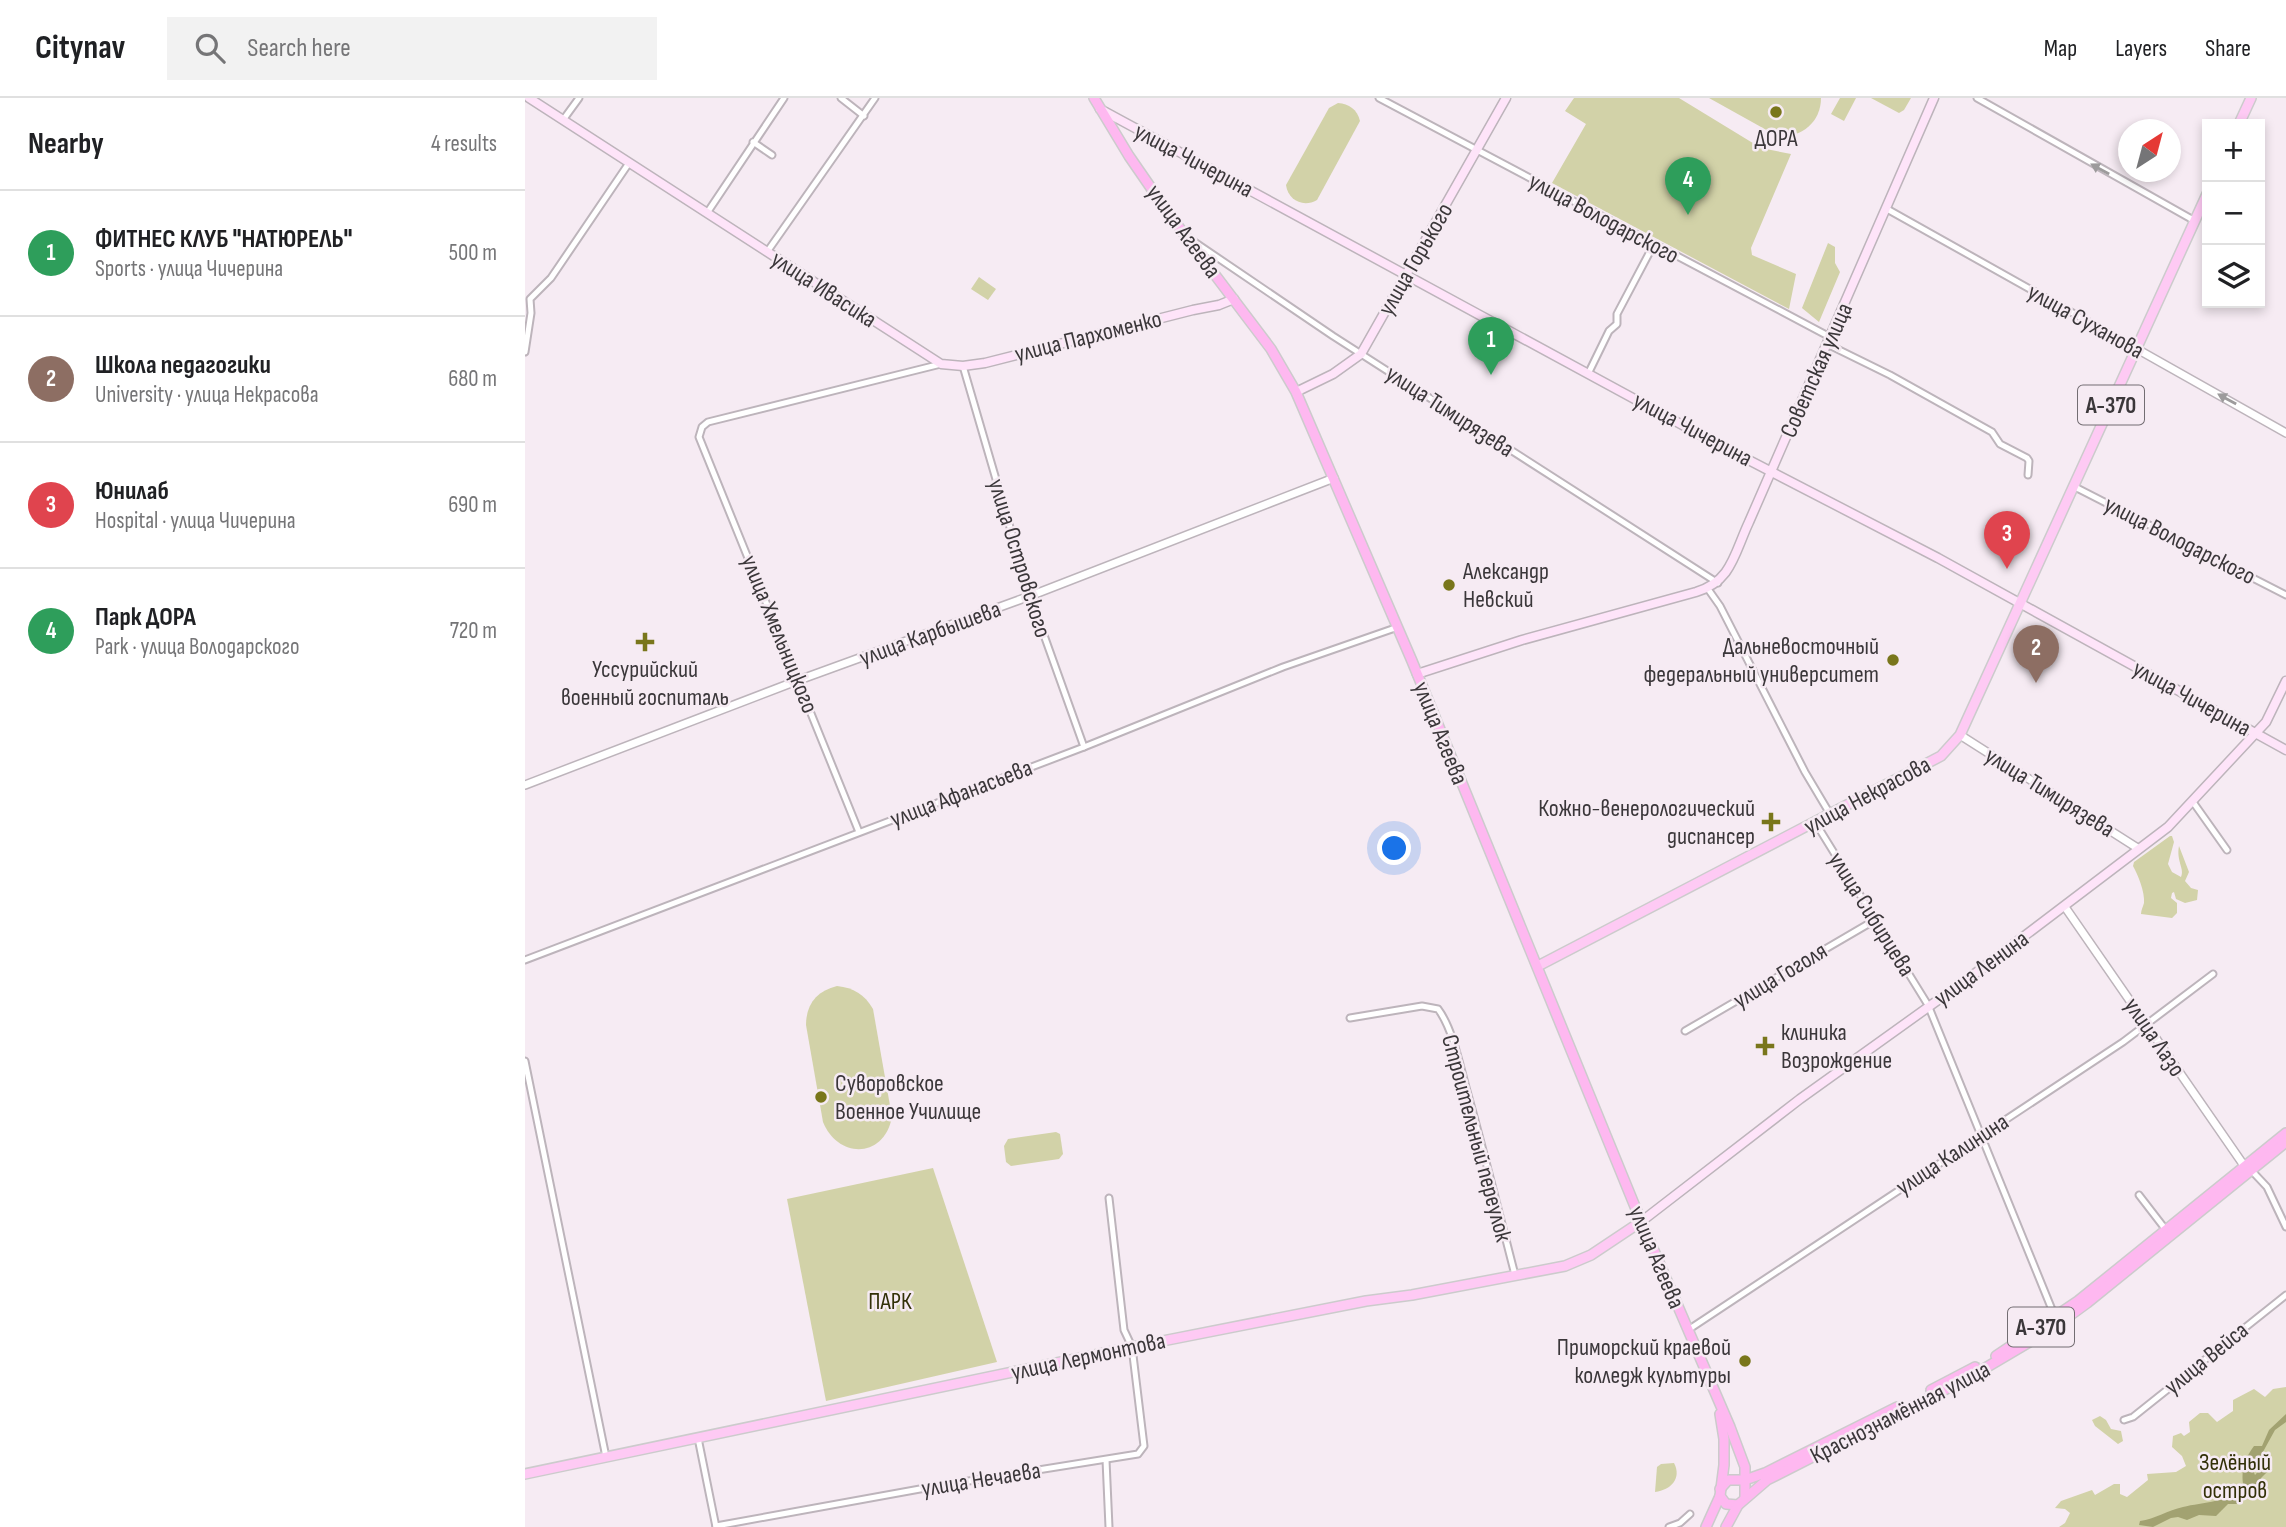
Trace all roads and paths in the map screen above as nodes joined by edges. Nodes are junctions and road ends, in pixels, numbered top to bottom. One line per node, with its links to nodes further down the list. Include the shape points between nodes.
1 (529, 98): 15 (main road, улица Ивасика)
2 (579, 98): 15 (street)
3 (784, 98): 16 (street)
4 (841, 98): 13 (street)
5 (875, 98): 13 (street)
6 (1094, 98): 12 (highway, улица Агеева)
7 (1379, 98): 17 (street, улица Володарского)
8 (1506, 98): 17 (main road, улица Горького)
9 (1934, 98): 21 (main road, Советская улица)
10 (1977, 98): 23 (street, one-way to 10)
11 (2251, 98): 14 (main road)
12 (1100, 109): 24 (highway, улица Агеева); 27 (main road, улица Чичерина)
13 (863, 116): 26 (street)
14 (2241, 119)
15 (563, 120): 19 (main road, улица Ивасика)
16 (753, 142): 18 (street); 22 (street)
17 (1476, 150): 25 (street, улица Володарского); 27 (main road, улица Горького)
18 (772, 155)
19 (629, 163): 22 (main road, улица Ивасика); 29 (street, via 551,278)
20 (2202, 205): 23 (main road, улица Некрасова / А-370)
21 (1887, 209): 30 (main road, Советская улица); 31 (street, улица Суханова)
22 (707, 213): 26 (main road, улица Ивасика)
23 (2195, 221): 31 (main road, улица Некрасова / А-370)
24 (1185, 235): 28 (highway, улица Агеева); 33 (street, улица Тимирязева)
25 (1654, 244): 30 (street, улица Володарского); 36 (street)
26 (767, 252): 34 (main road, улица Ивасика)
27 (1406, 275): 33 (main road, улица Горького); 36 (main road, улица Чичерина)
28 (1234, 299): 35 (main road, улица Пархоменко); 37 (highway, улица Агеева)
29 (527, 300): 32 (street, via 531,313)
30 (1828, 340): 39 (main road, Советская улица); 40 (street, улица Володарского, via 1993,432 2000,444 2027,458)
31 (2137, 349): 38 (street, улица Суханова, one-way to 31); 42 (main road, улица Некрасова / А-370)
32 (525, 352)
33 (1361, 354): 37 (main road, улица Горького); 43 (street, улица Тимирязева)
34 (941, 364): 35 (main road, улица Пархоменко); 50 (street, улица Хмельницкого, via 702,427 699,437)
35 (963, 366): 46 (street, улица Островского)
36 (1588, 374): 39 (main road, улица Чичерина)
37 (1296, 392): 41 (highway, улица Агеева)
38 (2286, 433)
39 (1772, 471): 43 (main road, Советская улица); 47 (main road, улица Чичерина)
40 (2028, 475)
41 (1334, 478): 46 (street, улица Карбышева); 48 (highway, улица Агеева)
42 (2073, 486): 45 (street, улица Володарского); 47 (main road, улица Некрасова / А-370)
43 (1718, 583): 44 (main road, Советская улица)
44 (1708, 589): 49 (main road, Советская улица); 58 (street, улица Сибирцева)
45 (2286, 595)
46 (1030, 596): 50 (street, улица Карбышева); 54 (street, улица Островского)
47 (2019, 603): 52 (main road, улица Чичерина); 53 (main road, улица Некрасова / А-370)
48 (1398, 627): 49 (highway, улица Агеева); 54 (street, улица Афанасьева, via 1270,672)
49 (1417, 674): 66 (highway, улица Агеева)
50 (799, 680): 56 (street, улица Карбышева); 60 (street, улица Хмельницкого)
51 (2286, 681): 52 (main road, улица Ленина)
52 (2256, 733): 55 (main road, улица Чичерина); 57 (main road, улица Ленина)
53 (1959, 735): 58 (main road, улица Некрасова / А-370, via 1941,756); 61 (street, улица Тимирязева)
54 (1084, 747): 60 (street, улица Афанасьева)
55 (2286, 750)
56 (525, 785)
57 (2193, 802): 61 (main road, улица Ленина); 62 (street)
58 (1830, 814): 59 (main road, улица Некрасова / А-370)
59 (1815, 822): 64 (street, улица Сибирцева); 66 (main road, улица Некрасова / А-370)
60 (859, 832): 65 (street, улица Афанасьева)
61 (2140, 849): 63 (main road, улица Ленина)
62 (2227, 850)
63 (2066, 907): 68 (main road, улица Ленина); 70 (street, улица Лазо)
64 (1875, 920): 68 (street, улица Сибирцева); 71 (street, улица Гоголя)
65 (525, 960)
66 (1538, 966): 80 (highway, улица Агеева / А-370)
67 (2213, 974): 70 (street, улица Калинина)
68 (1928, 1005): 74 (street, улица Сибирцева); 80 (main road, улица Ленина)
69 (1350, 1018): 83 (street, Строительный переулок, via 1422,1006 1438,1009 1443,1016)
70 (2146, 1024): 74 (street, улица Калинина); 76 (street, улица Лазо)
71 (1685, 1031)
72 (525, 1061): 91 (street)
73 (2286, 1133): 76 (highway, Краснознамённая улица / А-370)
74 (1980, 1136): 85 (street, улица Сибирцева); 86 (street, улица Калинина)
75 (2286, 1142): 76 (highway, Краснознамённая улица / А-370)
76 (2248, 1168): 79 (highway, Краснознамённая улица / А-370); 81 (street, улица Лазо, via 2267,1187)
77 (2139, 1195): 82 (street)
78 (1109, 1198): 87 (street, via 1124,1330)
79 (2190, 1215): 82 (highway, Краснознамённая улица / А-370); 85 (highway, Краснознамённая улица / А-370)
80 (1641, 1221): 83 (main road, улица Лермонтова, via 1572,1264); 86 (highway, улица Агеева / А-370)
81 (2286, 1227)
82 (2166, 1230): 85 (highway, Краснознамённая улица / А-370)
83 (1515, 1275): 87 (main road, улица Лермонтова)
84 (2286, 1295): 89 (street, улица Вейса)
85 (2057, 1320): 94 (highway, Краснознамённая улица / А-370, via 1992,1359); 96 (highway, Краснознамённая улица / А-370, via 2010,1355 1767,1480)
86 (1688, 1330): 88 (highway, улица Агеева / А-370)
87 (1132, 1347): 90 (main road, улица Лермонтова); 92 (street, улица Нечаева, via 1144,1446 1138,1454)
88 (1719, 1406): 94 (highway, улица Агеева / А-370, via 1745,1467); 95 (highway, улица Агеева / А-370, via 1724,1451)
89 (2124, 1420)
90 (698, 1438): 91 (main road, улица Лермонтова); 98 (street)
91 (606, 1457): 93 (main road, улица Лермонтова)
92 (1106, 1460): 98 (street, улица Нечаева); 99 (street)
93 (525, 1474)
94 (1745, 1480): 95 (highway, А-370, via 1728,1480); 96 (highway, А-370)
95 (1720, 1492): 96 (highway, via 1726,1504); 101 (highway, А-370)
96 (1742, 1501): 102 (highway, А-370)
97 (1690, 1514): 100 (street)
98 (716, 1527)
99 (1109, 1527)
100 (1669, 1527)
101 (1706, 1527)
102 (1726, 1527)

